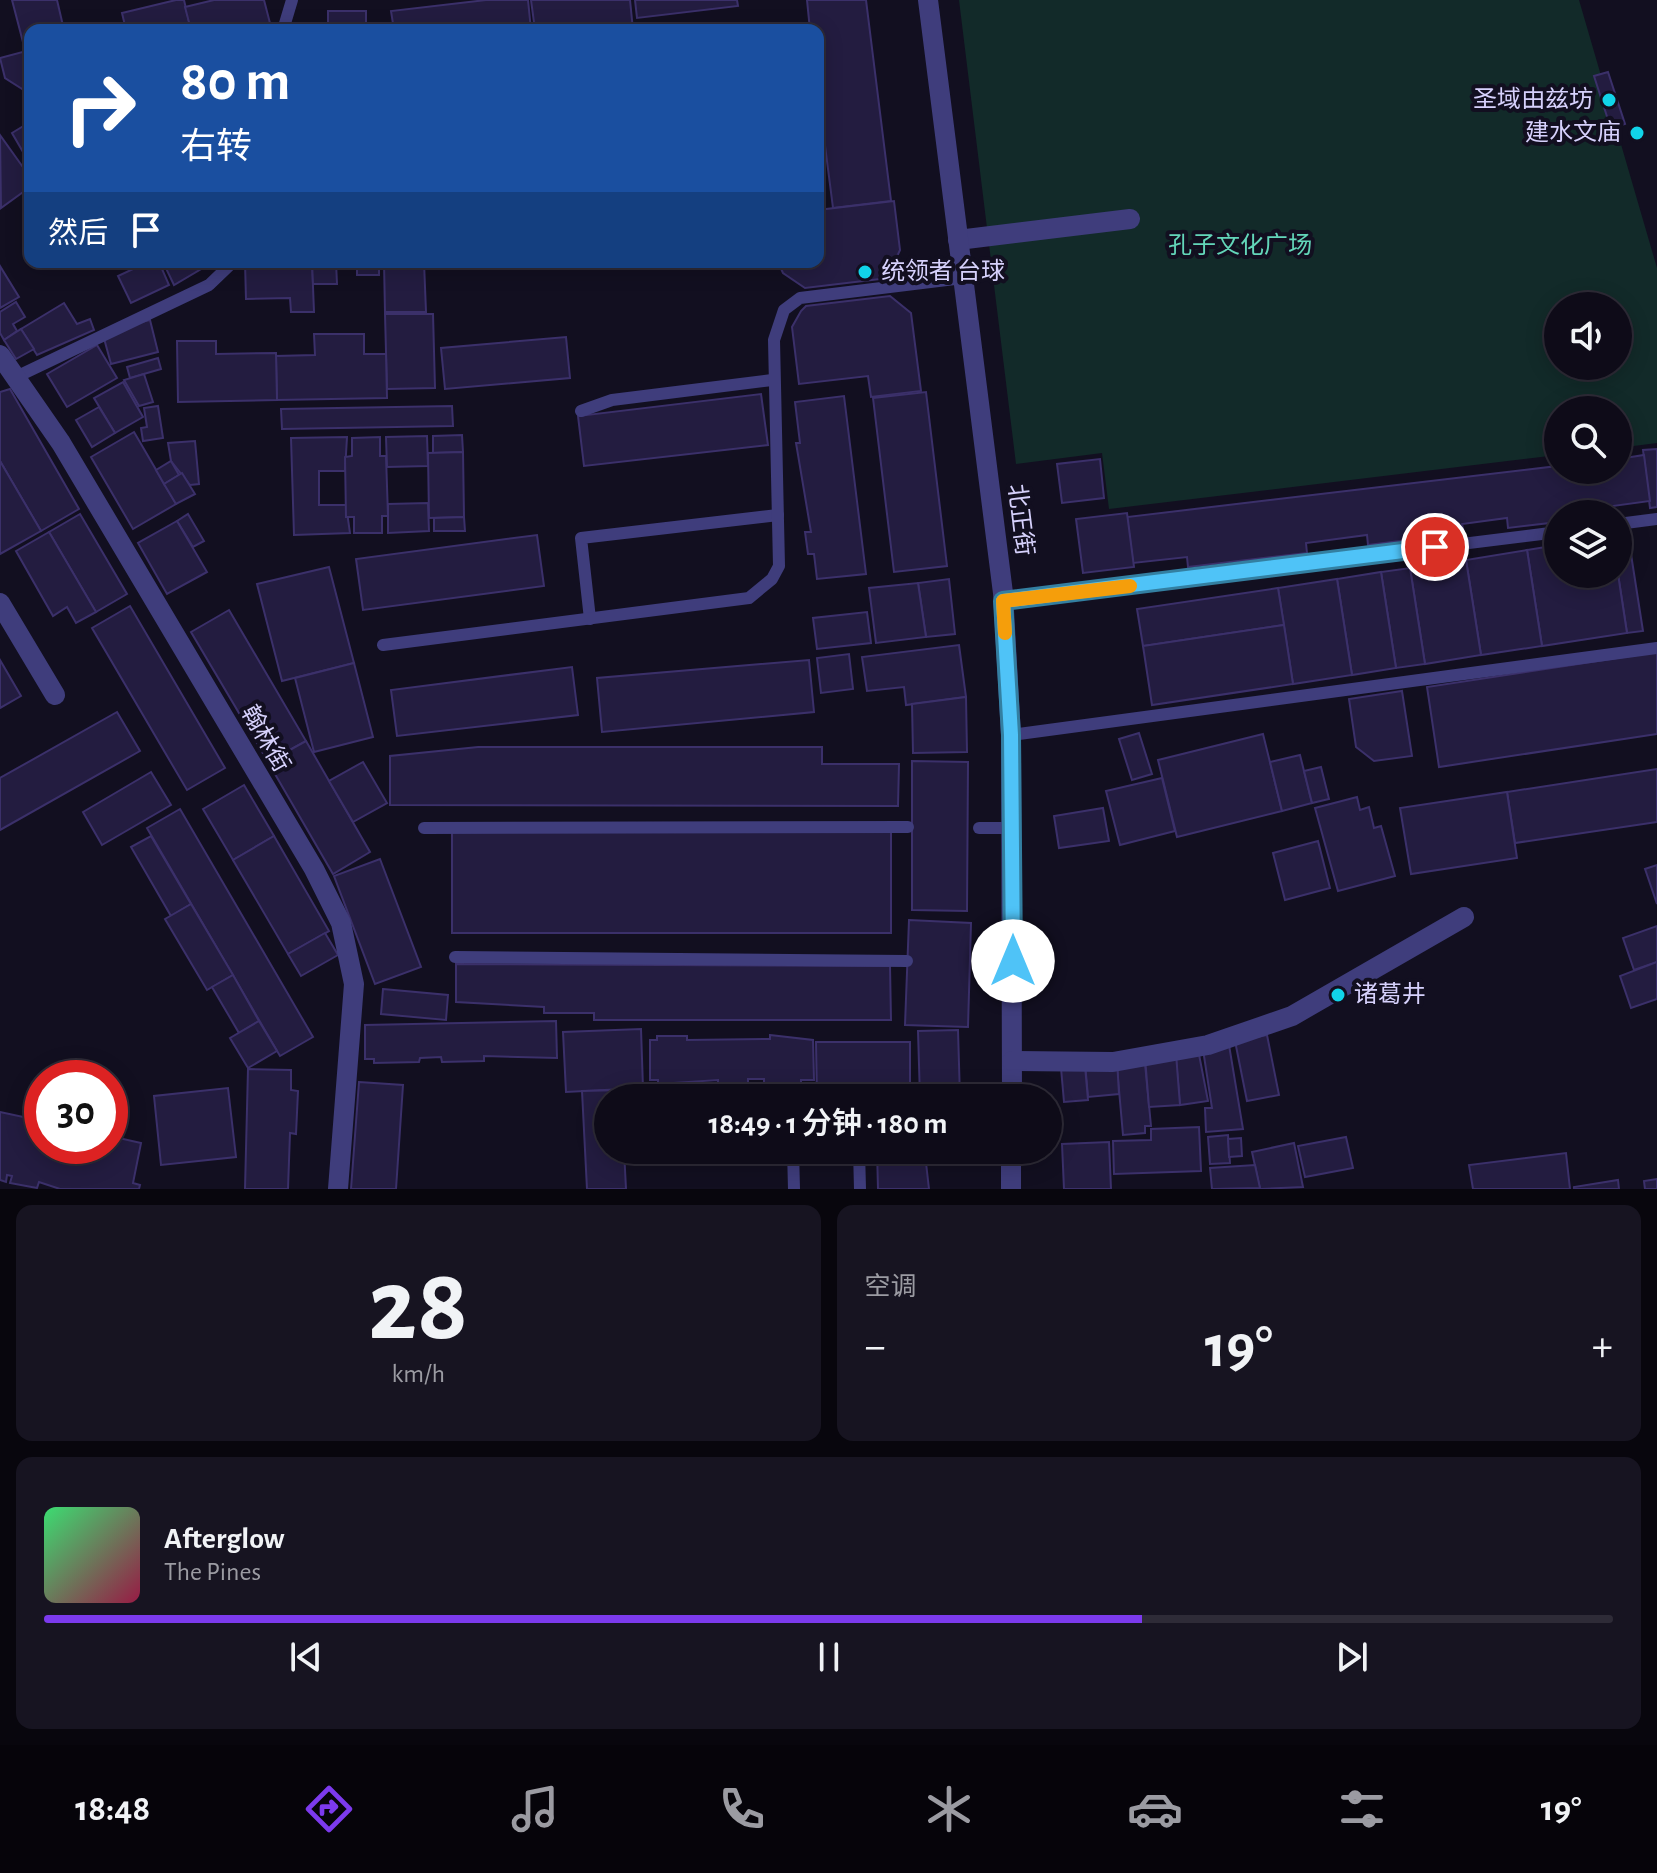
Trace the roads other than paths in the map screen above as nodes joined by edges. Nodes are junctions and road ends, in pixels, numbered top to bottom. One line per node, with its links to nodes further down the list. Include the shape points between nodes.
1 (292, 0): 3 (lane)
2 (928, 0): 5 (street, 北正街)
3 (285, 24)
4 (1130, 219): 5 (street)
5 (958, 240): 7 (street, 北正街)
6 (227, 268): 8 (lane, via 209,285)
7 (963, 278): 9 (lane, via 800,298 784,310 778,324); 15 (street, 北正街)
8 (6, 369): 36 (street, 翰林街, via 69,457 341,923 354,984)
9 (772, 380): 10 (lane, via 612,400); 11 (lane)
10 (581, 411)
11 (778, 515): 17 (lane, via 779,566 749,598); 17 (lane, via 581,538)
12 (1657, 519): 13 (lane)
13 (1632, 522)
14 (1544, 534): 15 (lane)
15 (1003, 601): 21 (street, 北正街)
16 (0, 603): 20 (street)
17 (590, 619): 18 (lane)
18 (383, 645)
19 (1657, 648): 21 (lane)
20 (55, 695)
21 (1011, 735): 25 (street, 北正街)
22 (908, 827): 23 (lane)
23 (424, 828)
24 (979, 828): 25 (lane)
25 (1012, 828): 30 (street, 北正街)
26 (1464, 917): 31 (street, via 1292,1016 1208,1045 1113,1062)
27 (455, 957): 28 (lane)
28 (907, 961)
29 (978, 961): 30 (lane)
30 (1013, 961): 31 (street, 北正街)
31 (1012, 1061): 32 (street, 北正街)
32 (1012, 1084)
33 (793, 1164): 37 (lane)
34 (859, 1164): 38 (lane)
35 (1011, 1164): 39 (street)
36 (338, 1189)
37 (794, 1189)
38 (860, 1189)
39 (1011, 1189)

